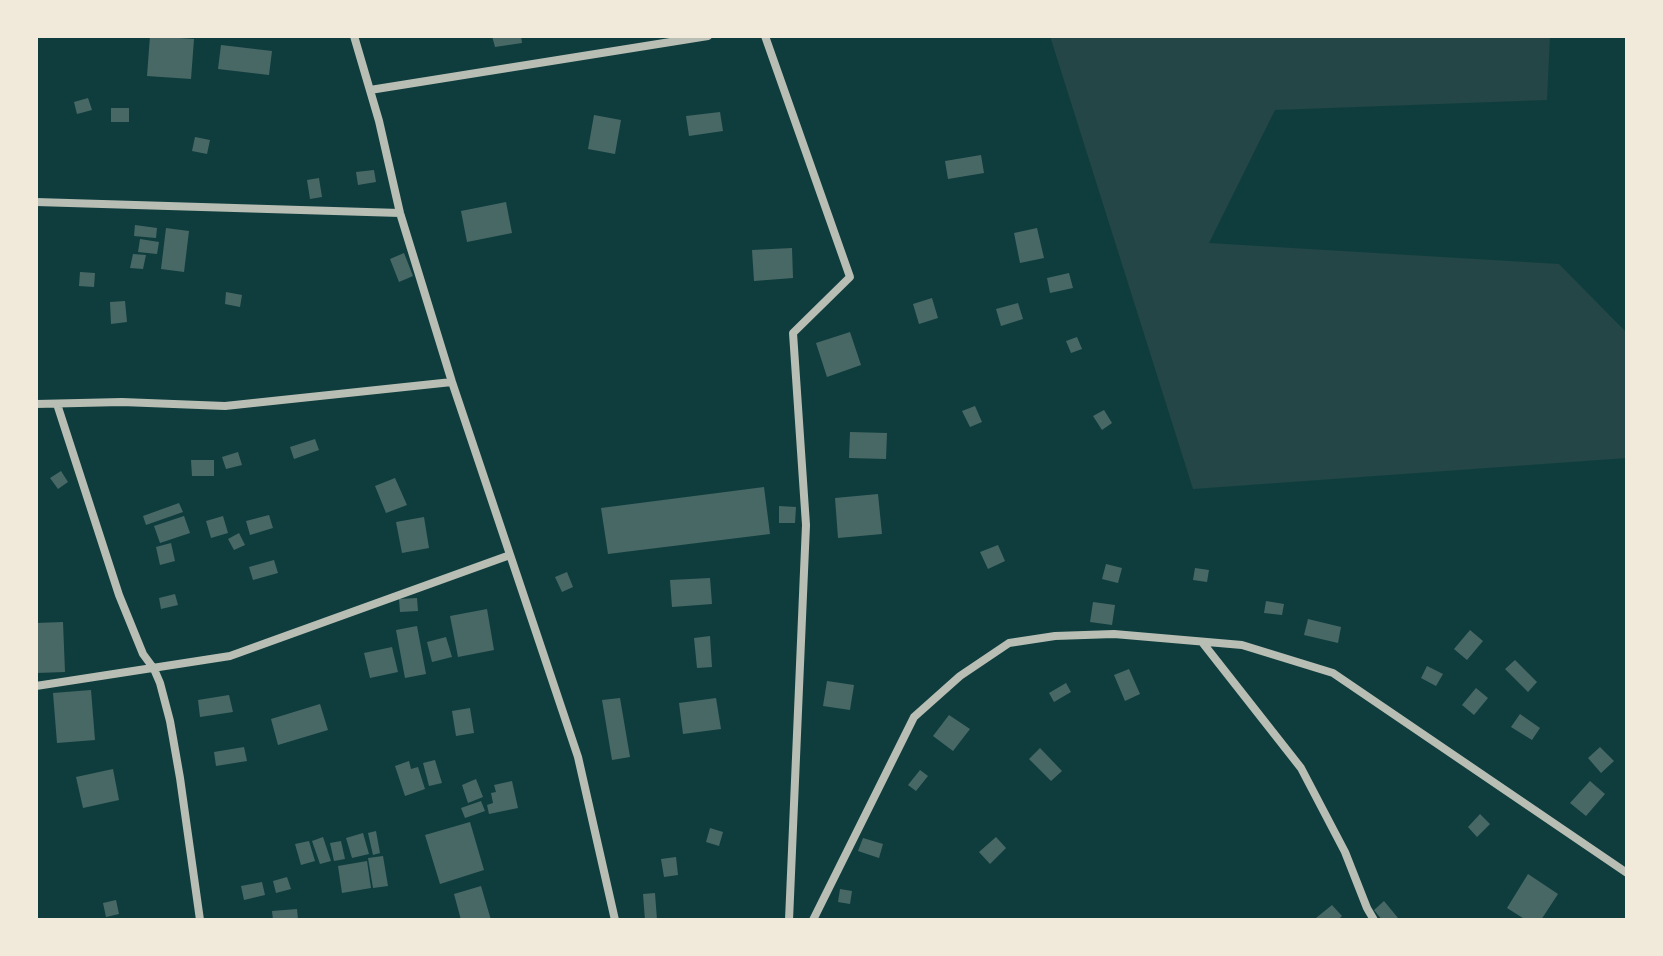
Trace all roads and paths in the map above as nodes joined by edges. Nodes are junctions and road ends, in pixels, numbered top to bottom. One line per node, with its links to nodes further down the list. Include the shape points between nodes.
1 (354, 36): 4 (street)
2 (708, 36): 4 (street)
3 (765, 36): 17 (street, via 850,277 793,333 806,525)
4 (370, 90): 6 (street)
5 (36, 202): 6 (street)
6 (400, 213): 7 (street)
7 (452, 382): 9 (street, via 225,406); 10 (street)
8 (36, 404): 9 (street)
9 (57, 404): 12 (street, via 119,595)
10 (510, 555): 12 (street, via 230,656); 16 (street, via 578,757)
11 (1202, 642): 14 (street, via 1242,645 1333,673); 18 (street, via 1114,634 1055,636 1009,643 960,676 914,717); 19 (street, via 1301,768)
12 (154, 669): 13 (street); 15 (street, via 170,721)
13 (36, 686)
14 (1627, 873)
15 (200, 920)
16 (615, 920)
17 (789, 920)
18 (813, 920)
19 (1374, 920)

